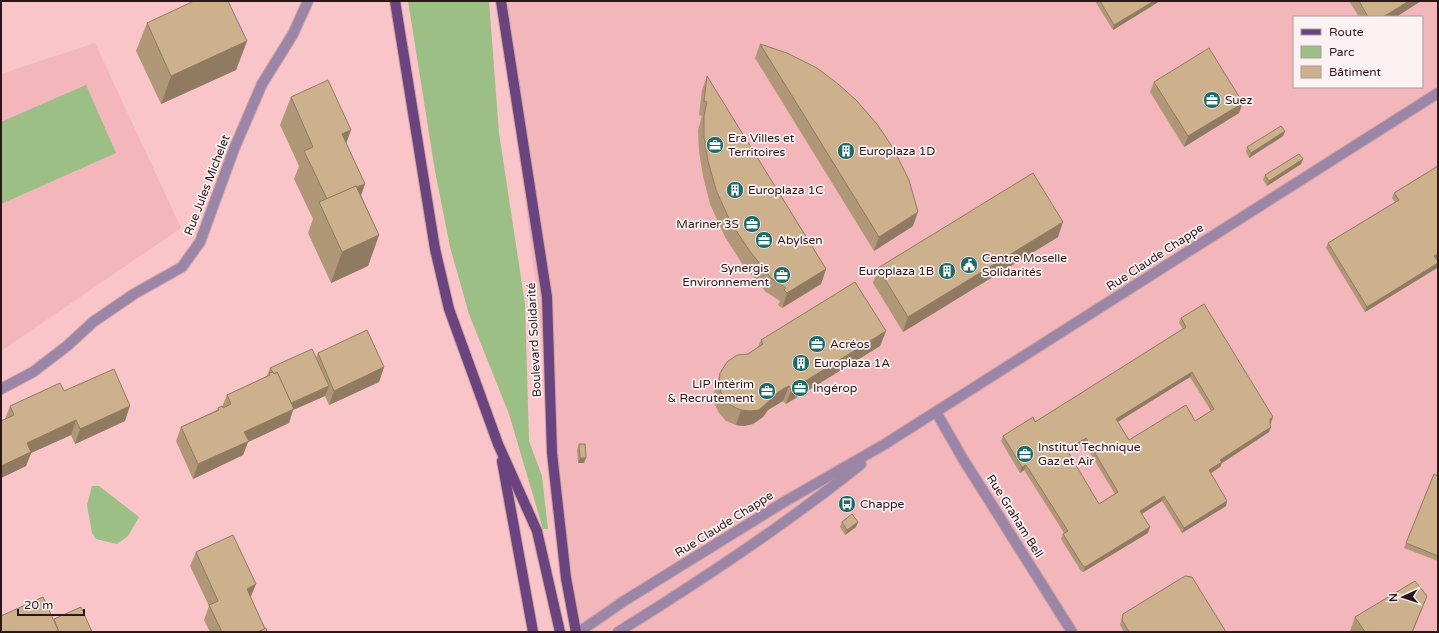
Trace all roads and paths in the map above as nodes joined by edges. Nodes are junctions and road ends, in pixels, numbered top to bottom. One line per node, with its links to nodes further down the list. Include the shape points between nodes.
1 (308, 1): 5 (street, Rue Jules Michelet, via 294,34 262,84 234,149 200,242 182,267 134,294 93,322 33,372)
2 (395, 1): 7 (main road, via 435,249 447,302)
3 (501, 1): 11 (main road, Boulevard Solidarité, via 547,297 552,453 566,578)
4 (1438, 93): 6 (street, Rue Claude Chappe)
5 (1, 389)
6 (936, 412): 8 (street, Rue Claude Chappe); 13 (street, Rue Graham Bell)
7 (498, 444): 9 (main road); 10 (main road, via 537,531)
8 (886, 444): 11 (street, Rue Claude Chappe, via 784,502); 12 (street, Rue Claude Chappe, via 781,525 703,579)
9 (533, 632)
10 (560, 632)
11 (578, 632)
12 (618, 632)
13 (1072, 632)

